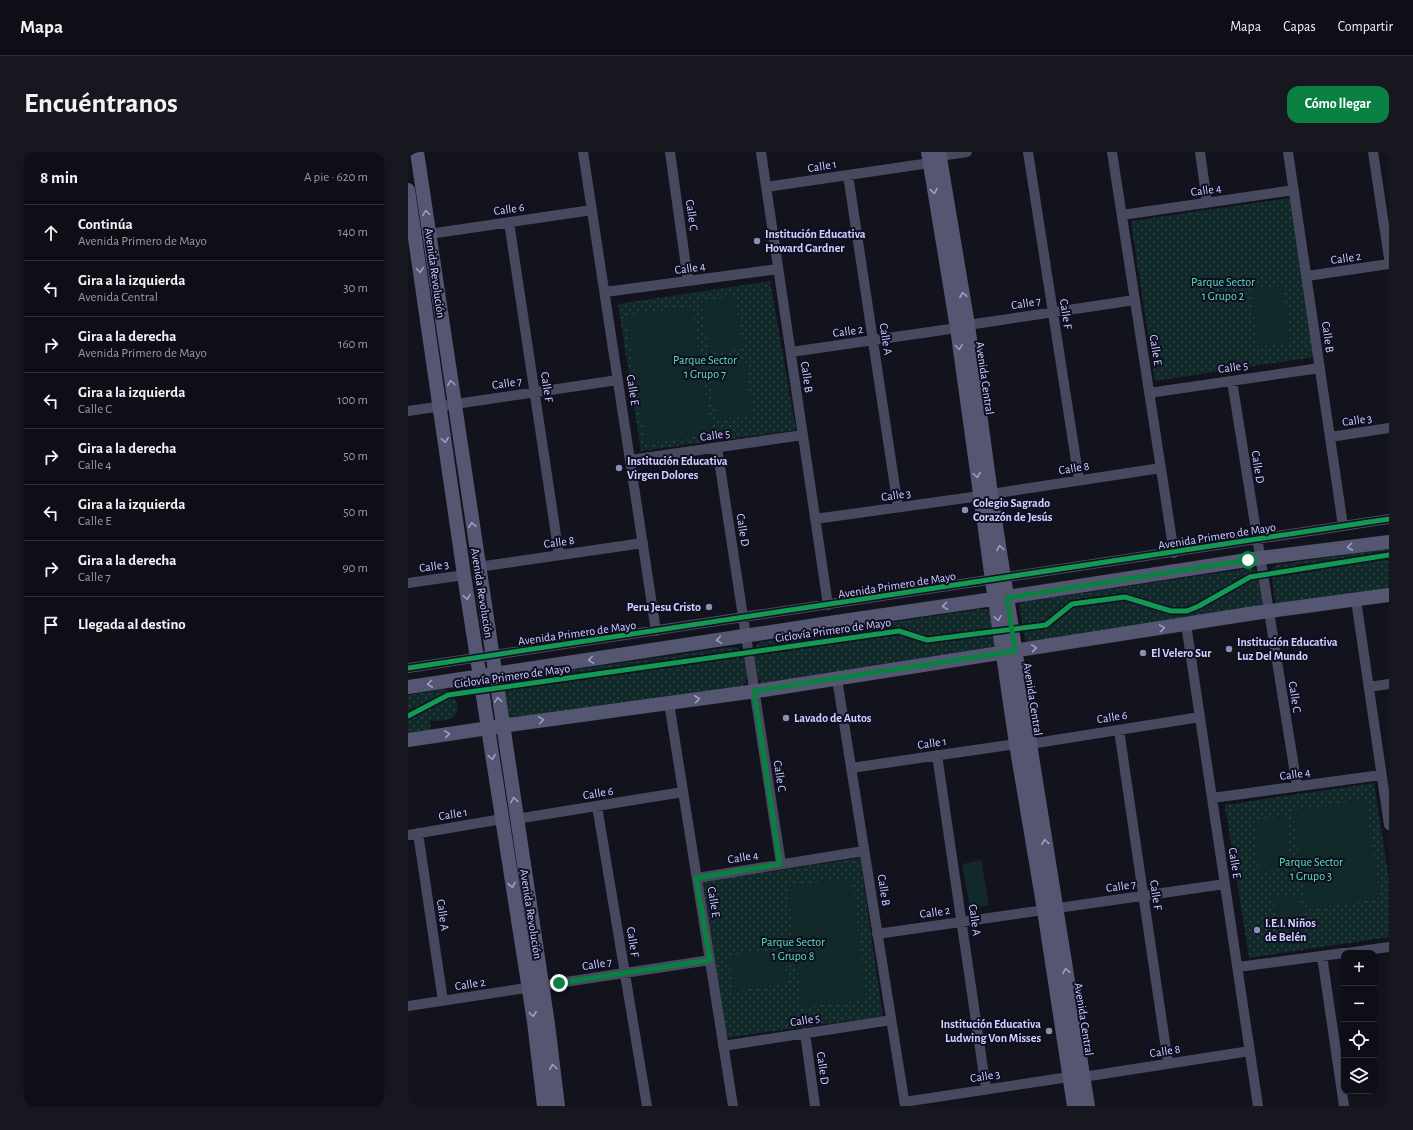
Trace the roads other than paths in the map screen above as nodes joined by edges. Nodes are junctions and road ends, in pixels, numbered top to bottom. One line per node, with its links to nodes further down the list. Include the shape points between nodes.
1 (417, 152): 21 (main road, Avenida Revolución, one-way to 1)
2 (583, 152): 17 (street, Calle E)
3 (670, 152): 26 (street, Calle C)
4 (761, 152): 13 (street, Calle B)
5 (967, 152): 11 (street)
6 (1028, 152): 29 (street, Calle F)
7 (1112, 152): 18 (street, Calle E)
8 (1200, 152): 16 (street)
9 (1288, 152): 15 (street, Calle B)
10 (1373, 152): 22 (street)
11 (934, 156): 12 (street, Calle 1); 30 (main road, Avenida Central)
12 (848, 175): 13 (street, Calle 1); 31 (street, Calle A)
13 (766, 187): 24 (street, Calle B)
14 (408, 190): 20 (main road, Avenida Revolución)
15 (1294, 190): 16 (street, Calle 4); 25 (street, Calle B)
16 (1207, 202): 18 (street, Calle 4)
17 (592, 210): 19 (street, Calle 6); 27 (street, Calle E)
18 (1122, 215): 28 (street, Calle E)
19 (509, 222): 21 (street, Calle 6); 36 (street, Calle F)
20 (411, 234): 38 (main road, Avenida Revolución, one-way to 38)
21 (429, 234): 38 (main road, Avenida Revolución, one-way to 21)
22 (1389, 258)
23 (1389, 264): 25 (street, Calle 2)
24 (778, 268): 26 (street, Calle 4); 32 (street, Calle B)
25 (1307, 276): 33 (street, Calle B)
26 (688, 281): 27 (street, Calle 4)
27 (605, 292): 34 (street, Calle E)
28 (1135, 300): 29 (street, Calle 7); 37 (street, Calle E)
29 (1053, 312): 30 (street, Calle 7); 46 (street, Calle F)
30 (962, 326): 31 (street, Calle 2); 47 (main road, Avenida Central)
31 (873, 340): 32 (street, Calle 2); 48 (street, Calle A)
32 (791, 352): 41 (street, Calle B)
33 (1320, 368): 35 (street, Calle 5); 42 (street, Calle B)
34 (618, 380): 36 (street, Calle 7); 44 (street, Calle E)
35 (1232, 381): 37 (street, Calle 5); 52 (street, Calle D)
36 (534, 392): 38 (street, Calle 7); 56 (street, Calle F)
37 (1149, 393): 45 (street, Calle E)
38 (447, 405): 39 (street); 58 (main road, Avenida Revolución, one-way to 38); 59 (main road, Avenida Revolución, one-way to 59)
39 (408, 411)
40 (1389, 428): 42 (street, Calle 3)
41 (803, 435): 43 (street, Calle 5); 49 (street, Calle B)
42 (1330, 437): 51 (street, Calle B)
43 (717, 447): 44 (street, Calle 5); 67 (street, Calle D)
44 (630, 460): 54 (street, Calle E)
45 (1161, 468): 46 (street, Calle 8); 55 (street, Calle E)
46 (1079, 480): 47 (street, Calle 8)
47 (986, 495): 48 (street, Calle 3); 60 (main road, Avenida Central)
48 (898, 507): 49 (street, Calle 3)
49 (815, 519): 65 (street, Calle B)
50 (1389, 519): 51 (street, Avenida Primero de Mayo)
51 (1343, 526): 52 (street, Avenida Primero de Mayo)
52 (1257, 540): 55 (street, Avenida Primero de Mayo); 57 (street, Calle D)
53 (1389, 542): 57 (main road, one-way to 57)
54 (643, 543): 56 (street, Calle 8); 69 (street, Calle E)
55 (1174, 553): 60 (street, Avenida Primero de Mayo)
56 (559, 555): 58 (street, Calle 8)
57 (1260, 558): 63 (main road); 66 (street, Calle C)
58 (478, 567): 72 (main road, Avenida Revolución)
59 (464, 575): 61 (street, Calle 3); 73 (main road, Avenida Revolución, one-way to 73)
60 (998, 579): 63 (main road, Avenida Central); 65 (street, Avenida Primero de Mayo)
61 (408, 583)
62 (1389, 595): 64 (main road)
63 (1001, 598): 70 (main road, one-way to 70); 71 (main road, Avenida Central)
64 (1356, 600): 66 (main road); 80 (street)
65 (828, 606): 67 (street, Avenida Primero de Mayo)
66 (1268, 611): 68 (main road); 92 (street, Calle C)
67 (743, 617): 69 (street, Avenida Primero de Mayo); 70 (street, Calle D)
68 (1186, 624): 71 (main road, one-way to 68); 83 (street, Calle E)
69 (656, 631): 72 (street, Avenida Primero de Mayo)
70 (746, 636): 75 (main road, one-way to 75); 81 (street, Calle C)
71 (1009, 652): 77 (main road); 88 (main road, Avenida Central)
72 (492, 656): 73 (street, Avenida Primero de Mayo); 75 (main road, Avenida Revolución)
73 (477, 658): 74 (street, Avenida Primero de Mayo); 76 (main road, Avenida Revolución)
74 (408, 668)
75 (494, 675): 76 (main road); 84 (main road, Avenida Revolución, one-way to 75)
76 (480, 677): 79 (main road, one-way to 79); 85 (main road, Avenida Revolución)
77 (837, 679): 81 (main road); 90 (street, Calle B)
78 (1389, 684): 80 (street)
79 (408, 687)
80 (1368, 687): 91 (street)
81 (754, 691): 82 (main road, one-way to 81); 101 (street, Calle C)
82 (669, 703): 84 (main road, one-way to 82); 93 (street, Calle E)
83 (1200, 717): 86 (street, Calle 6); 94 (street, Calle E)
84 (502, 726): 85 (main road); 96 (main road, Avenida Revolución, one-way to 84)
85 (488, 728): 87 (main road, one-way to 85); 97 (main road, Avenida Revolución, one-way to 97)
86 (1119, 730): 88 (street, Calle 6); 104 (street, Calle F)
87 (408, 740)
88 (1023, 744): 89 (street, Calle 1); 105 (main road, Avenida Central)
89 (937, 755): 90 (street, Calle 1); 106 (street, Calle A)
90 (851, 768): 100 (street, Calle B)
91 (1382, 775): 92 (street, Calle 4); 98 (street)
92 (1296, 786): 94 (street, Calle 4)
93 (683, 792): 95 (street, Calle 6); 102 (street, Calle E)
94 (1212, 798): 103 (street, Calle E)
95 (597, 806): 96 (street, Calle 6); 114 (street, Calle F)
96 (516, 819): 115 (main road, Avenida Revolución)
97 (502, 820): 99 (street, Calle 1); 115 (main road, Avenida Revolución, one-way to 115)
98 (1389, 825)
99 (413, 834): 116 (street, Calle A)
100 (864, 851): 101 (street, Calle 4); 107 (street, Calle B)
101 (780, 864): 102 (street, Calle 4)
102 (696, 878): 112 (street, Calle E)
103 (1225, 884): 104 (street, Calle 7); 113 (street, Calle E)
104 (1144, 896): 105 (street, Calle 7); 122 (street, Calle F)
105 (1050, 910): 106 (street, Calle 2); 123 (main road, Avenida Central)
106 (962, 921): 107 (street, Calle 2); 124 (street, Calle A)
107 (877, 934): 118 (street, Calle B)
108 (1389, 948): 109 (street)
109 (1373, 950)
110 (1341, 954): 111 (street)
111 (1322, 956): 113 (street); 134 (street)
112 (710, 960): 114 (street, Calle 7); 120 (street, Calle E)
113 (1238, 967): 121 (street, Calle E)
114 (625, 973): 115 (street, Calle 7); 128 (street, Calle F)
115 (535, 987): 116 (street, Calle 2); 126 (main road, Avenida Revolución, one-way to 126); 127 (main road, Avenida Revolución, one-way to 115)
116 (442, 1001): 117 (street, Calle 2)
117 (408, 1006)
118 (891, 1020): 119 (street, Calle 5); 125 (street, Calle B)
119 (805, 1033): 120 (street, Calle 5); 130 (street, Calle D)
120 (723, 1046): 129 (street, Calle E)
121 (1250, 1051): 122 (street, Calle 8); 133 (street, Calle E)
122 (1168, 1063): 123 (street, Calle 8)
123 (1076, 1077): 124 (street, Calle 3); 131 (main road, Avenida Central); 132 (main road, Avenida Central)
124 (986, 1089): 125 (street, Calle 3)
125 (904, 1104)
126 (544, 1106)
127 (558, 1106)
128 (647, 1106)
129 (732, 1106)
130 (815, 1106)
131 (1074, 1106)
132 (1088, 1106)
133 (1258, 1106)
134 (1344, 1106)

